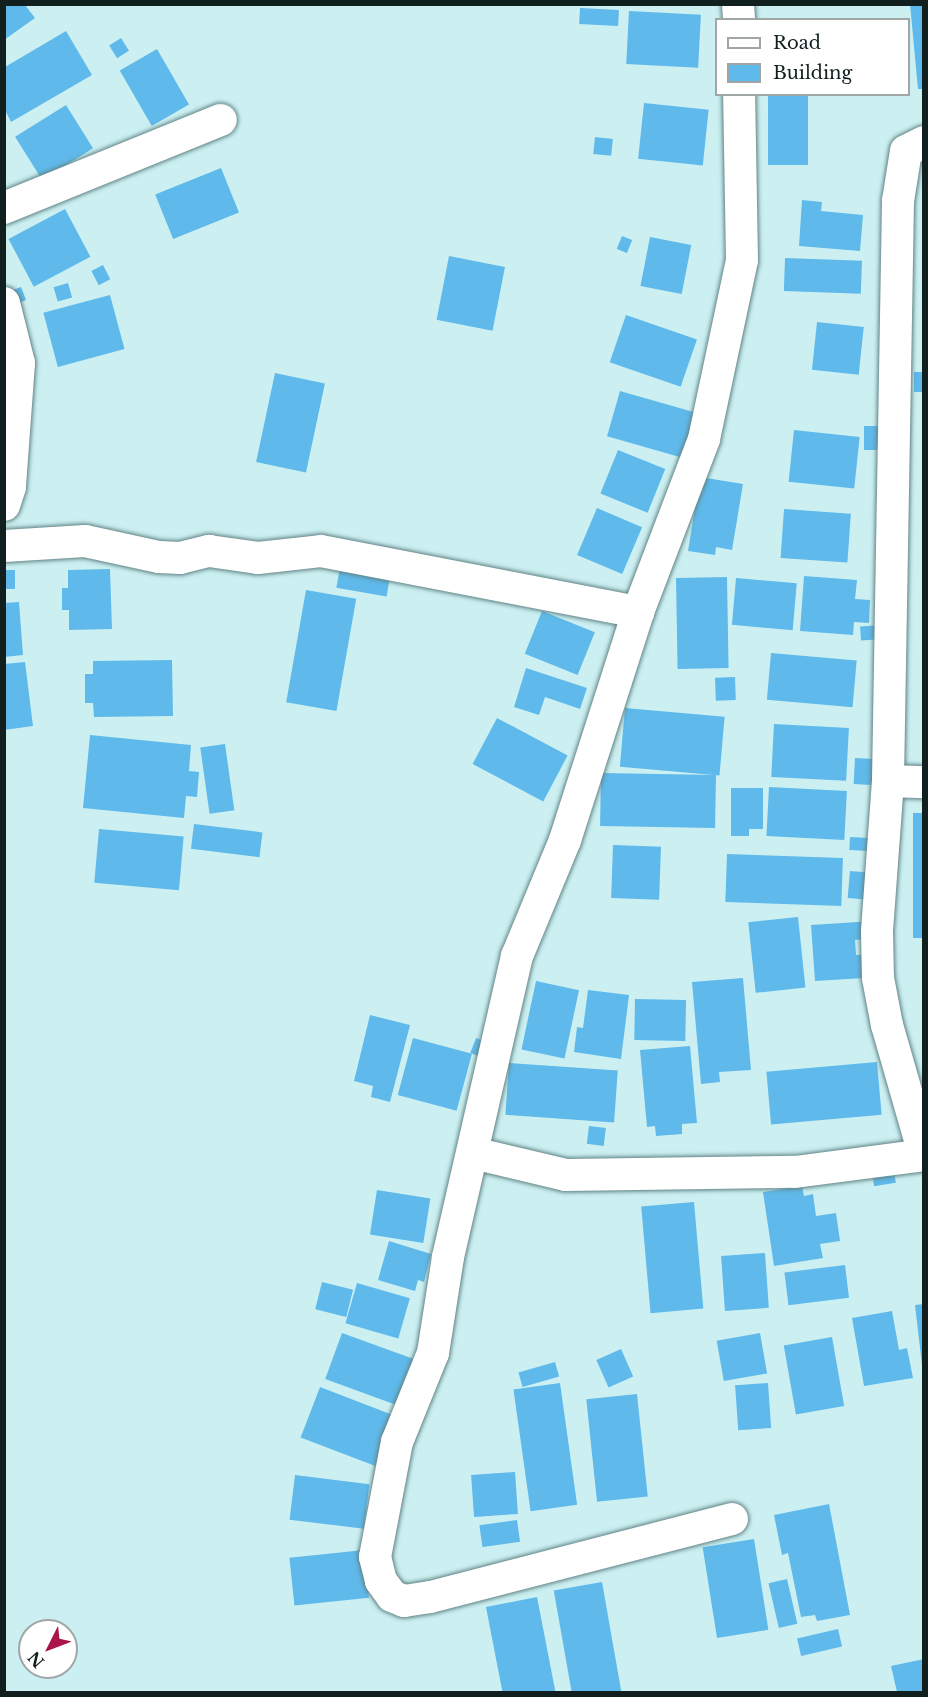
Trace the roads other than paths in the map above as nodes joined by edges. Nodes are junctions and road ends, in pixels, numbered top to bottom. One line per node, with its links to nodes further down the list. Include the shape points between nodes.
1 (739, 96): 8 (street, via 742,260 733,308 704,439)
2 (221, 120): 4 (street)
3 (924, 142): 9 (street, via 906,151 898,201)
4 (4, 208)
5 (4, 303): 6 (street, via 19,363 11,475)
6 (4, 505)
7 (4, 546): 8 (street, via 86,541 180,558 209,551 258,558 321,551)
8 (638, 612): 11 (street, via 565,840 517,956)
9 (888, 782): 10 (street); 12 (street, via 877,932 878,978 886,1025)
10 (924, 783)
11 (472, 1153): 12 (street, via 566,1175 795,1172); 13 (street, via 448,1257 433,1353 397,1442 375,1557 381,1581 392,1596 404,1600 430,1598)
12 (924, 1155)
13 (732, 1519)

